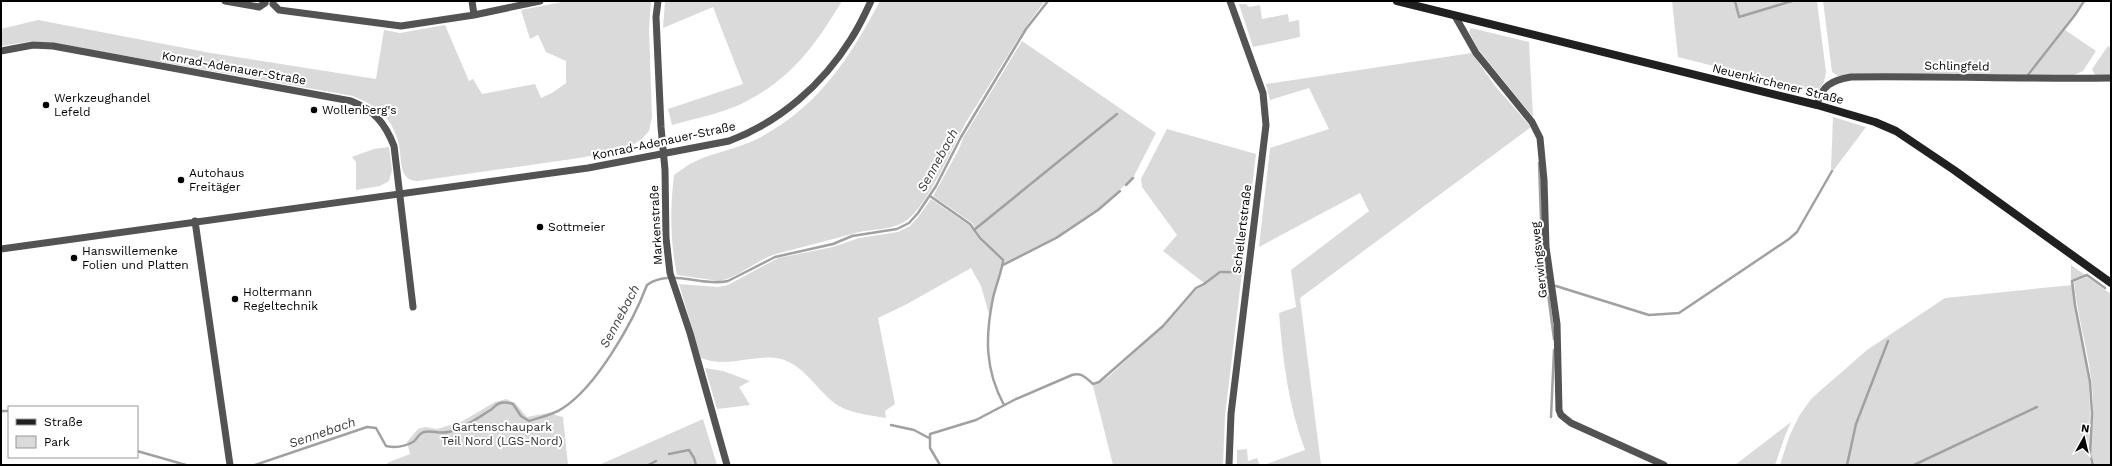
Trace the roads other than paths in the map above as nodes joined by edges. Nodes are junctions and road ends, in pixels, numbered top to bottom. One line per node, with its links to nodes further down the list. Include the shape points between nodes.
1 (225, 1): 8 (street, via 259,7)
2 (472, 1): 9 (street)
3 (540, 1): 9 (street)
4 (658, 1): 14 (street, Markenstraße, via 656,17)
5 (871, 1): 14 (street, Konrad-Adenauer-Straße, via 852,39 820,80 792,106 746,135)
6 (1230, 1): 22 (street, Schellertstraße, via 1263,93 1266,125 1231,414)
7 (1397, 1): 10 (street, Neuenkirchener Straße)
8 (269, 2): 9 (street, via 280,10 400,26)
9 (474, 15)
10 (1455, 16): 13 (street, Neuenkirchener Straße); 23 (street, Gerwingsweg, via 1476,53 1532,122 1540,138 1546,247 1558,324 1561,415 1571,423)
11 (1, 51): 15 (street, Konrad-Adenauer-Straße, via 33,45 53,46 351,101 371,111 388,132 394,146)
12 (2111, 78): 13 (street, Schlingfeld, via 2028,79 1952,76 1839,79 1824,88)
13 (1817, 105): 18 (street, Neuenkirchener Straße, via 1896,131)
14 (663, 155): 15 (street, Konrad-Adenauer-Straße); 21 (street, Markenstraße, via 670,273 690,333)
15 (400, 194): 16 (street, Konrad-Adenauer-Straße); 19 (street, Konrad-Adenauer-Straße)
16 (195, 221): 17 (street, Konrad-Adenauer-Straße); 20 (street)
17 (1, 249)
18 (2111, 283)
19 (413, 307)
20 (230, 465)
21 (727, 465)
22 (1229, 465)
23 (1664, 465)

